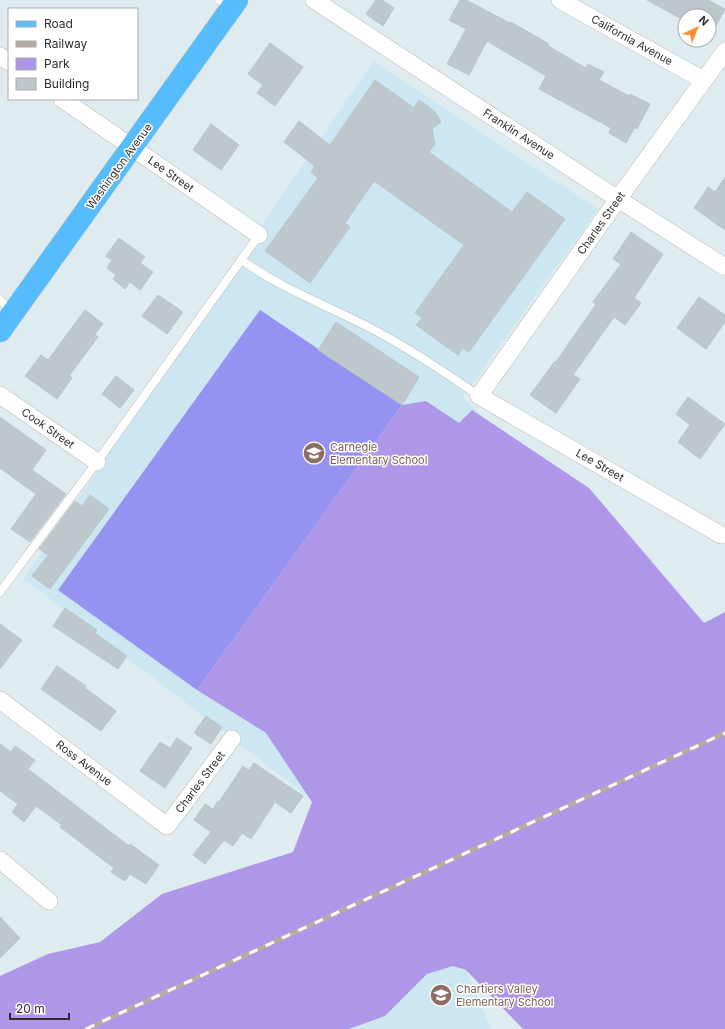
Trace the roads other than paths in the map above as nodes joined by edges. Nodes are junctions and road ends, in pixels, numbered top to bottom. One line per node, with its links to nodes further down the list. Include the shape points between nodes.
1 (314, 0): 8 (street, Franklin Avenue)
2 (560, 0): 5 (street, California Avenue)
3 (229, 3): 7 (main road, Washington Avenue)
4 (725, 51): 5 (street, Charles Street)
5 (704, 80): 8 (street, Charles Street)
6 (63, 100): 7 (street, Lee Street)
7 (132, 147): 9 (street, Lee Street); 12 (main road, Washington Avenue)
8 (618, 199): 11 (street, Franklin Avenue); 15 (street, Charles Street)
9 (259, 235): 10 (lane)
10 (242, 260): 15 (lane, via 295,291 377,331); 16 (lane)
11 (725, 266)
12 (7, 306): 13 (main road, Washington Avenue)
13 (0, 331)
14 (0, 395): 16 (street, Cook Street)
15 (479, 396): 17 (street, Lee Street)
16 (97, 462): 18 (lane)
17 (721, 535)
18 (0, 592)
19 (0, 700): 21 (street, Ross Avenue)
20 (232, 739): 21 (street, Charles Street)
21 (167, 826)
22 (0, 860): 23 (street)
23 (49, 901)

